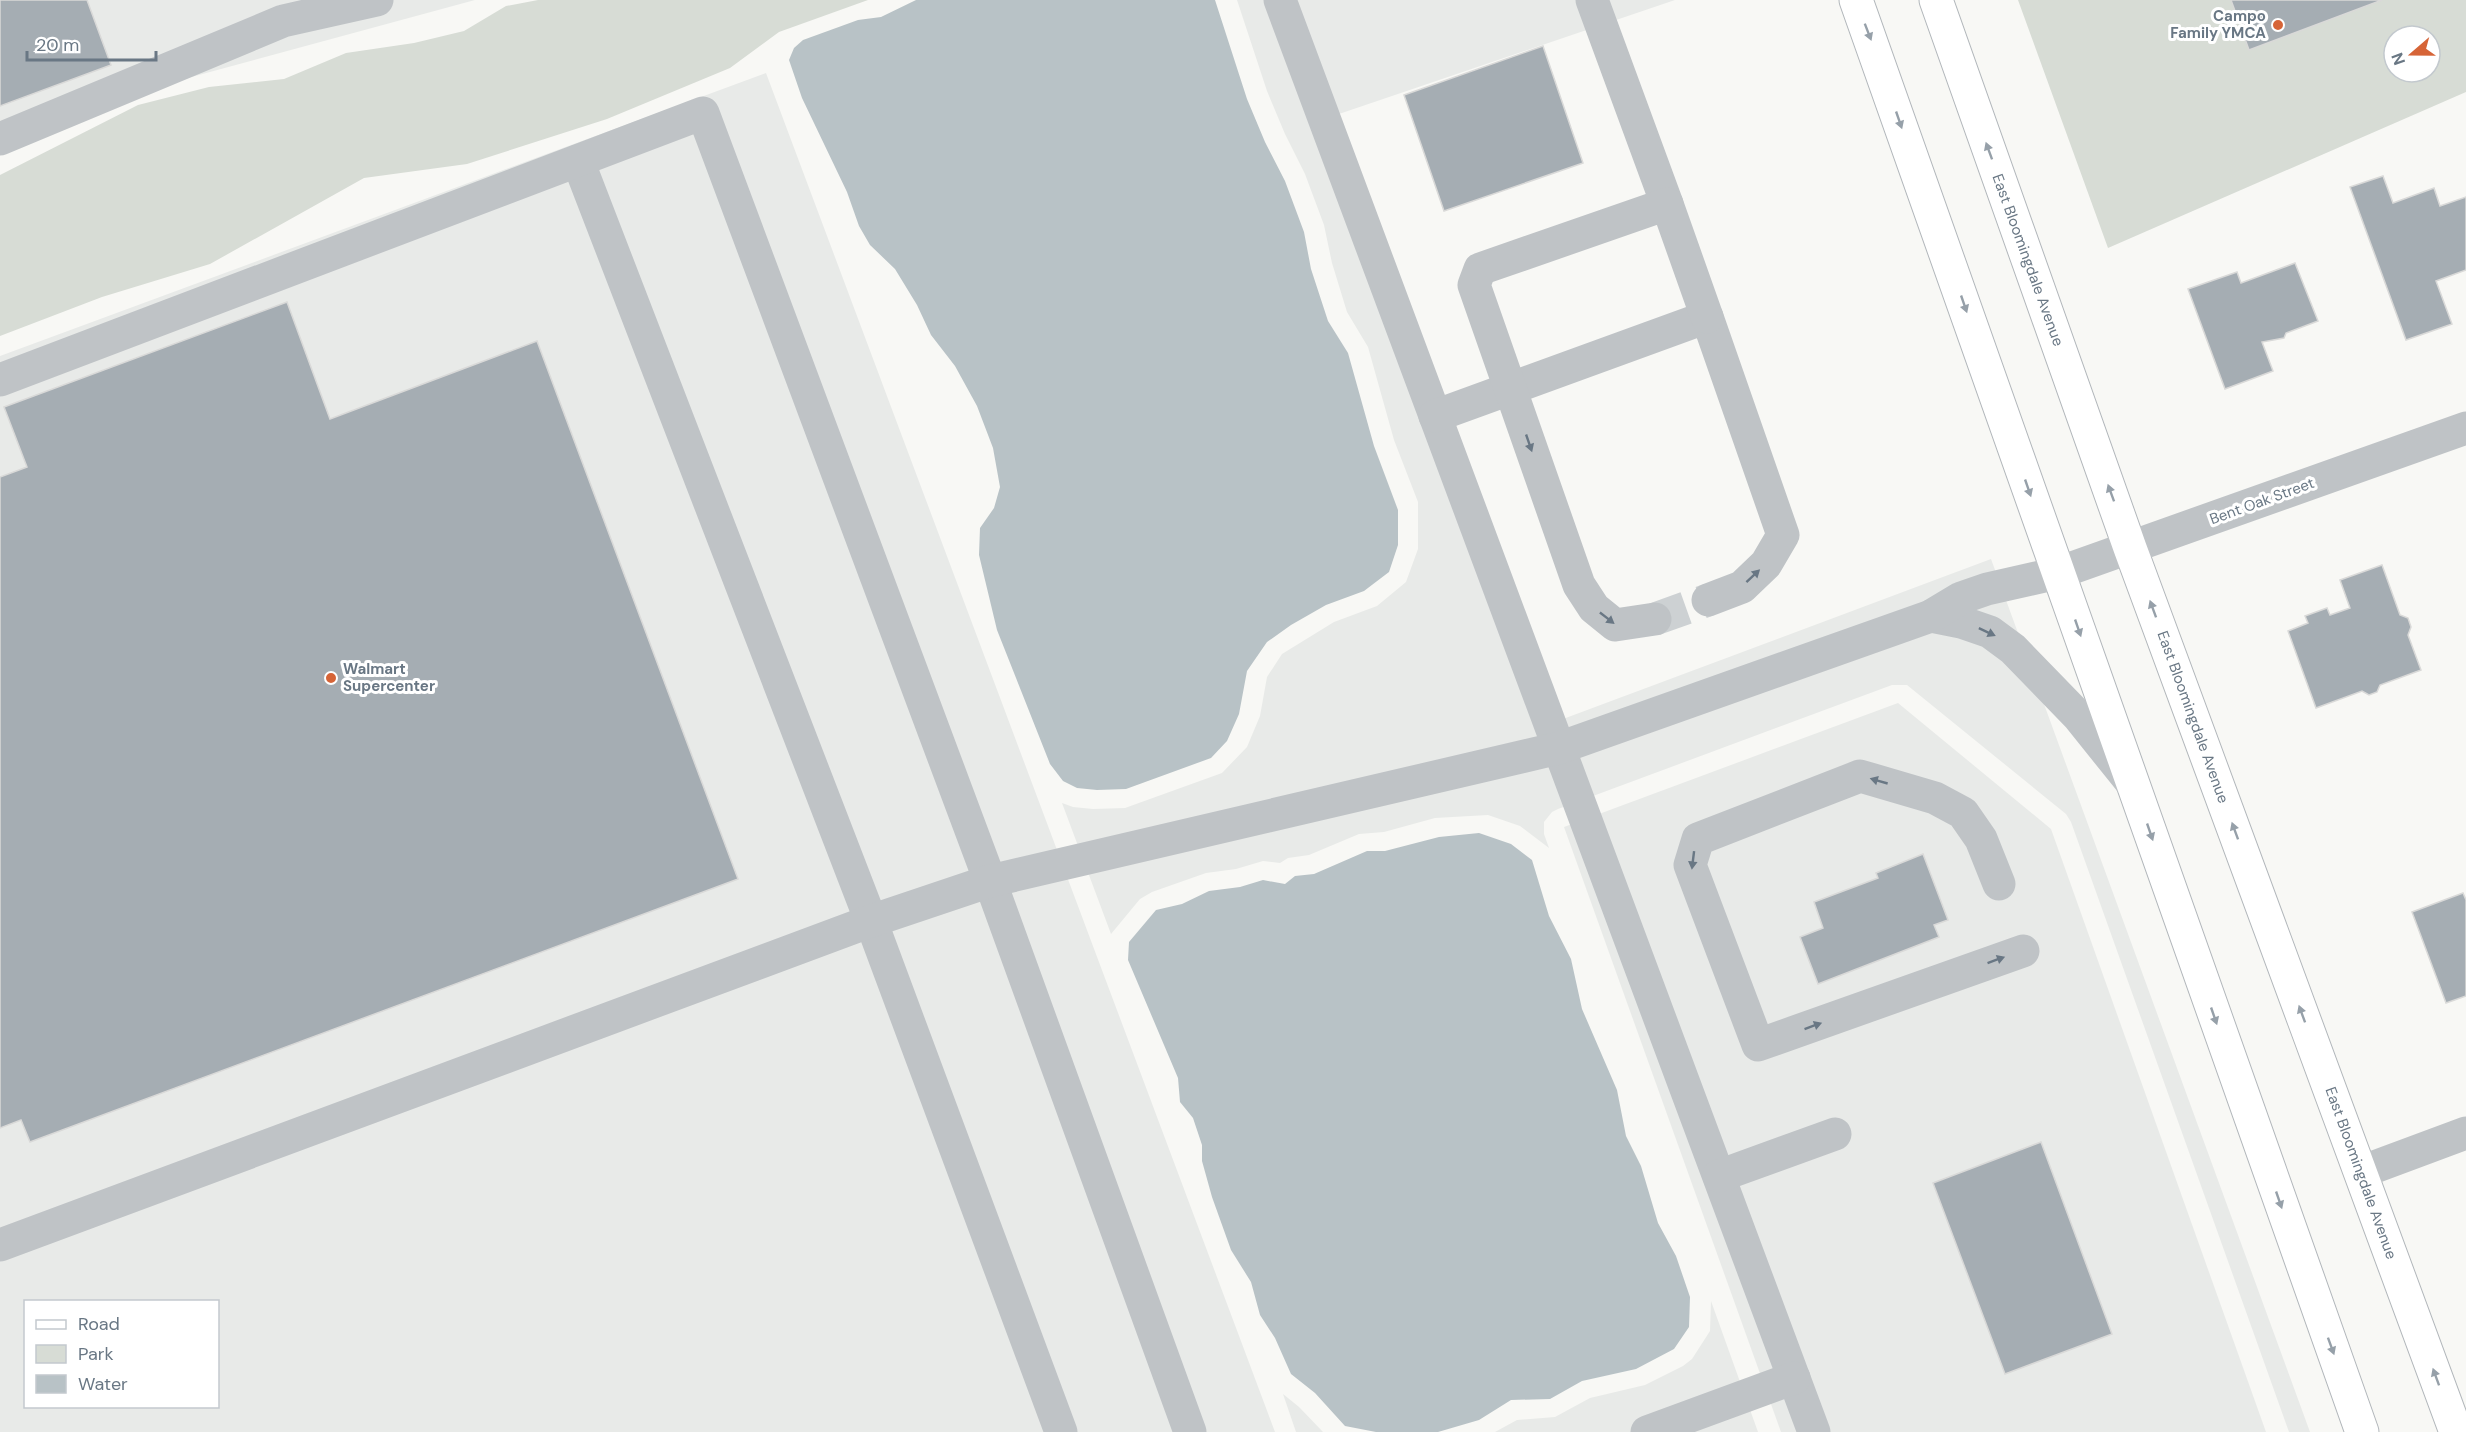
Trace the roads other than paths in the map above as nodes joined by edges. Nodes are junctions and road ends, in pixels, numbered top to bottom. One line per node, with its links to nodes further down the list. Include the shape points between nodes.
1 (377, 0): 6 (street, via 283,21)
2 (1280, 0): 12 (street)
3 (1592, 0): 8 (street)
4 (1856, 0): 15 (main road, one-way to 15)
5 (1936, 0): 14 (main road, East Bloomingdale Avenue, one-way to 5)
6 (0, 139)
7 (578, 161): 10 (street); 21 (street, via 703,112); 23 (street)
8 (1667, 204): 9 (street); 11 (street, via 1480,269 1474,285)
9 (1707, 317): 11 (street); 16 (street, one-way to 9, via 1742,587 1767,564 1783,535)
10 (0, 380)
11 (1510, 387): 12 (street); 18 (street, one-way to 18, via 1579,585 1594,608 1615,625)
12 (1435, 416): 19 (street)
13 (2466, 428): 14 (street, Bent Oak Street)
14 (2130, 548): 15 (street, Bent Oak Street); 27 (main road, East Bloomingdale Avenue, one-way to 14)
15 (2058, 573): 17 (street, Bent Oak Street, via 1987,589 1961,598); 20 (main road, one-way to 20)
16 (1708, 600)
17 (1931, 616): 19 (street, Bent Oak Street); 20 (street, one-way to 20, via 1990,632 2013,649 2078,716)
18 (1655, 619)
19 (1559, 748): 21 (street, Bent Oak Street); 28 (street)
20 (2132, 783): 35 (main road, one-way to 35)
21 (990, 881): 23 (street, Bent Oak Street); 32 (street)
22 (1999, 884): 24 (street, one-way to 24, via 1981,839 1963,813 1935,798 1860,776 1698,839 1690,865 1758,1045)
23 (871, 921): 29 (street, Bent Oak Street); 31 (street)
24 (2023, 951)
25 (2466, 1133): 27 (street)
26 (1835, 1134): 28 (street)
27 (2361, 1172): 36 (main road, East Bloomingdale Avenue, one-way to 27)
28 (1719, 1176): 30 (street)
29 (0, 1245)
30 (1794, 1378): 33 (street); 34 (street)
31 (1060, 1432)
32 (1190, 1432)
33 (1647, 1432)
34 (1814, 1432)
35 (2362, 1432)
36 (2456, 1432)

